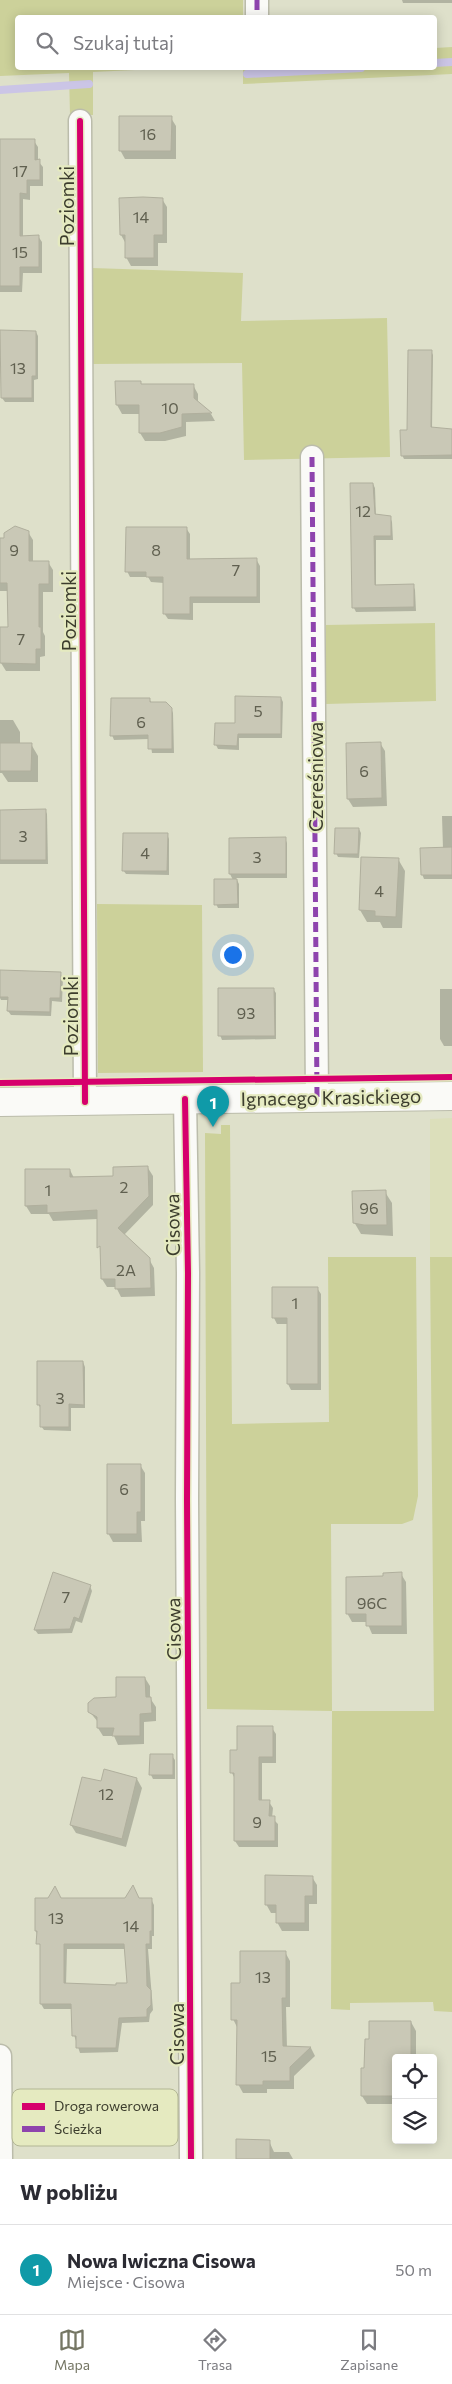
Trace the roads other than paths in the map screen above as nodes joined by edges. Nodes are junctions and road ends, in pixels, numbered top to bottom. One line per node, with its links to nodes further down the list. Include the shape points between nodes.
1 (257, 0): 2 (street)
2 (257, 15)
3 (80, 121): 9 (street, Poziomki)
4 (312, 457): 6 (street, Czereśniowa)
5 (452, 1096): 6 (street, Ignacego Krasickiego)
6 (317, 1097): 7 (street, Ignacego Krasickiego)
7 (185, 1100): 9 (street, Ignacego Krasickiego); 12 (street, Cisowa)
8 (0, 1102): 9 (street, Ignacego Krasickiego)
9 (85, 1102)
10 (0, 2056): 11 (street)
11 (1, 2159)
12 (191, 2159)

